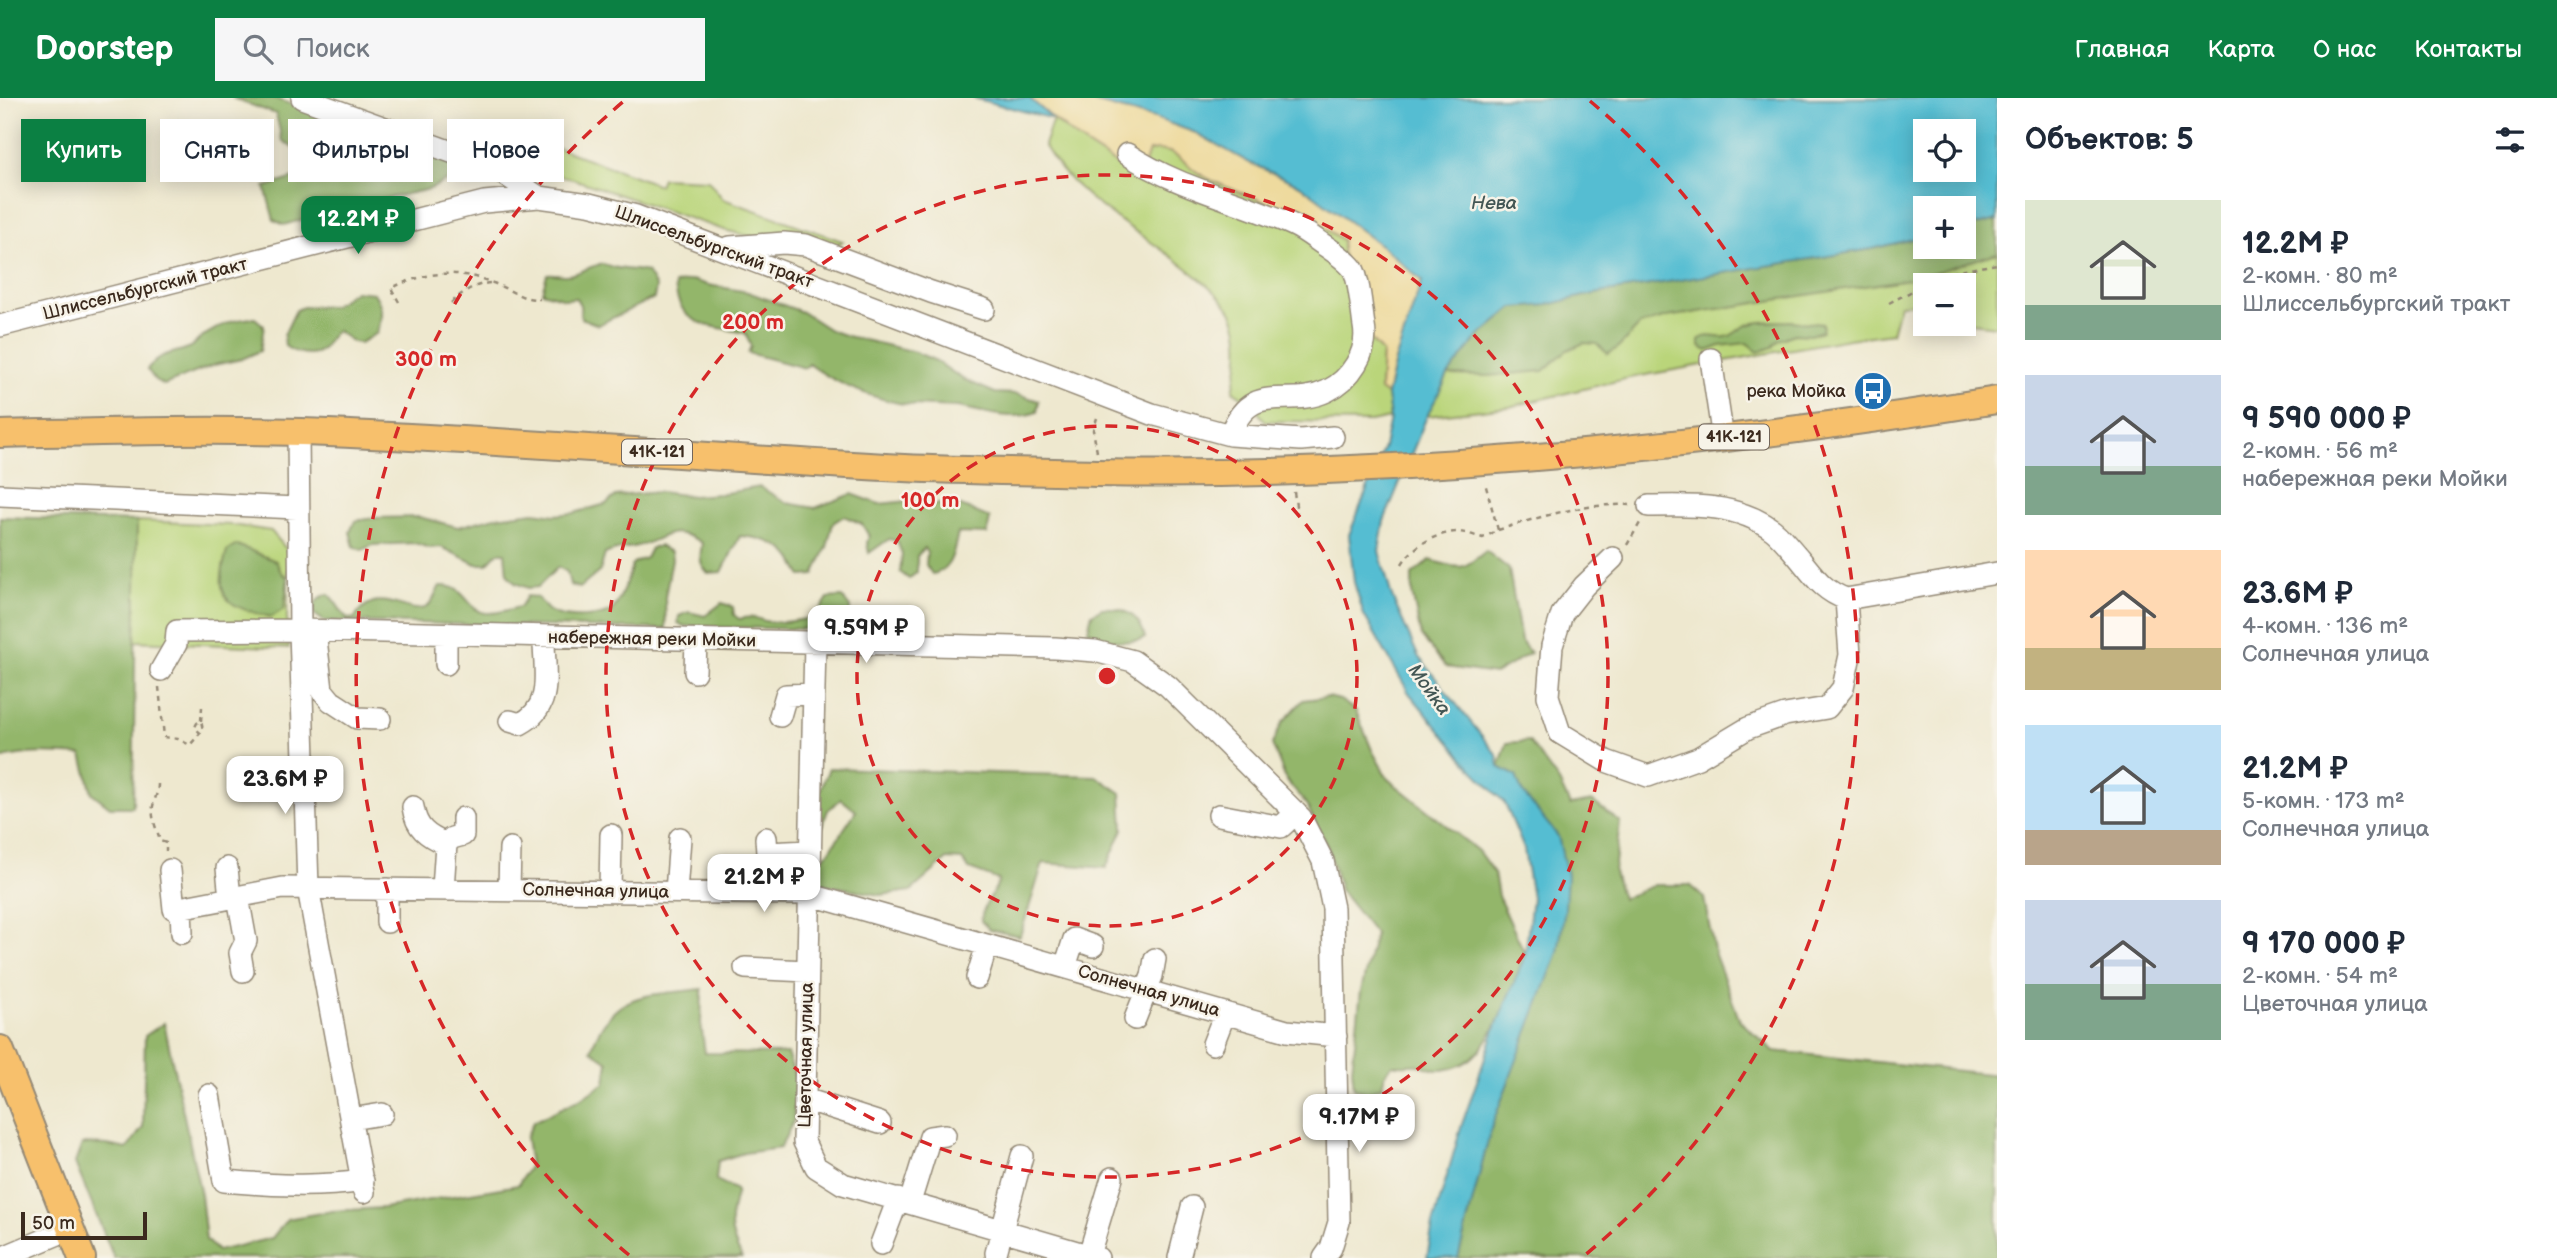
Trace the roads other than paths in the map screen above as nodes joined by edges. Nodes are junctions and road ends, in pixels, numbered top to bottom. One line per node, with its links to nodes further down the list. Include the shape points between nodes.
1 (302, 98): 3 (street, via 493,167)
2 (1127, 154): 11 (street, via 1181,183 1295,226 1354,270 1365,334 1348,378 1326,392 1267,397 1251,403 1236,417)
3 (539, 197): 4 (street, Шлиссельбургский тракт, via 636,216); 6 (street, Шлиссельбургский тракт, via 484,202)
4 (717, 247): 5 (street, via 806,245); 11 (street, Шлиссельбургский тракт, via 1152,414)
5 (984, 309)
6 (0, 326)
7 (1711, 359): 13 (street)
8 (1997, 400): 13 (main road, 41К-121)
9 (298, 432): 10 (main road, 41К-121); 13 (main road, 41К-121, via 905,468 1101,473 1477,470); 16 (street)
10 (0, 434)
11 (1230, 435): 12 (street, Шлиссельбургский тракт, via 1301,440)
12 (1333, 437)
13 (1723, 439)
14 (0, 495): 16 (street)
15 (1649, 506): 19 (street, via 1697,505 1743,512 1774,531 1817,582)
16 (297, 508): 20 (street)
17 (1613, 558): 19 (street, via 1562,614 1552,646 1548,696 1560,733 1606,761 1648,776 1698,758 1748,729 1785,715 1827,708 1843,688 1850,656)
18 (1997, 573): 19 (street)
19 (1846, 600)
20 (307, 631): 21 (street, набережная реки Мойки); 26 (street, набережная реки Мойки, via 177,631 176,644); 30 (street, via 322,690 331,701 357,718); 44 (street, via 315,799)
21 (446, 634): 22 (street, набережная реки Мойки); 25 (street)
22 (544, 636): 23 (street, набережная реки Мойки); 31 (street, via 543,699 529,719 520,724)
23 (696, 640): 24 (street, набережная реки Мойки); 27 (street)
24 (814, 643): 28 (street, Цветочная улица); 33 (street, набережная реки Мойки, via 1055,648 1095,651 1133,661 1168,686)
25 (446, 664)
26 (161, 670)
27 (695, 673)
28 (813, 694): 29 (street, via 786,695); 41 (street, Цветочная улица)
29 (780, 716)
30 (380, 719)
31 (510, 721)
32 (413, 807): 39 (street, via 415,821 427,836)
33 (1296, 813): 34 (street, via 1281,827); 66 (street, набережная реки Мойки, via 1322,861 1333,908)
34 (1219, 815)
35 (463, 818): 39 (street, via 463,835)
36 (611, 835): 48 (street)
37 (680, 838): 49 (street)
38 (766, 838): 41 (street, via 767,853)
39 (446, 844): 46 (street)
40 (510, 848): 47 (street)
41 (809, 851): 50 (street, Цветочная улица)
42 (227, 868): 51 (street)
43 (170, 870): 52 (street)
44 (309, 888): 45 (street, Солнечная улица); 51 (street, Солнечная улица); 72 (street)
45 (387, 889): 46 (street, Солнечная улица); 53 (street)
46 (443, 889): 47 (street, Солнечная улица)
47 (509, 890): 48 (street, Солнечная улица)
48 (610, 891): 49 (street, Солнечная улица)
49 (677, 892): 50 (street, Солнечная улица)
50 (808, 894): 55 (street, Солнечная улица); 61 (street, Цветочная улица)
51 (234, 897): 52 (street, Солнечная улица); 60 (street, via 246,941 240,953)
52 (177, 908): 54 (street)
53 (387, 922)
54 (182, 933)
55 (987, 945): 58 (street, Солнечная улица); 62 (street)
56 (1093, 946): 58 (street, via 1074,939)
57 (1155, 959): 63 (street)
58 (1065, 967): 63 (street, Солнечная улица)
59 (745, 968): 61 (street)
60 (243, 971)
61 (807, 971): 70 (street, Цветочная улица)
62 (977, 978)
63 (1145, 990): 64 (street, Солнечная улица); 65 (street)
64 (1225, 1013): 66 (street, Солнечная улица, via 1287,1031); 67 (street)
65 (1135, 1019)
66 (1336, 1036): 87 (street, via 1339,1222)
67 (1213, 1044)
68 (0, 1049): 79 (main road)
69 (209, 1095): 72 (street, via 224,1181 285,1187 363,1186)
70 (805, 1099): 73 (street); 77 (street, Цветочная улица, via 804,1142 816,1167 843,1184)
71 (382, 1114): 72 (street)
72 (351, 1119)
73 (880, 1123)
74 (945, 1135): 77 (street, via 930,1137)
75 (1022, 1156): 80 (street)
76 (1112, 1178): 83 (street)
77 (904, 1200): 80 (street, Цветочная улица); 81 (street)
78 (1192, 1207): 86 (street)
79 (70, 1229): 84 (street); 85 (main road)
80 (1003, 1230): 82 (street); 83 (street, Цветочная улица)
81 (880, 1244)
82 (996, 1253)
83 (1094, 1257)
84 (1, 1258)
85 (82, 1258)
86 (1179, 1258)
87 (1324, 1258)

